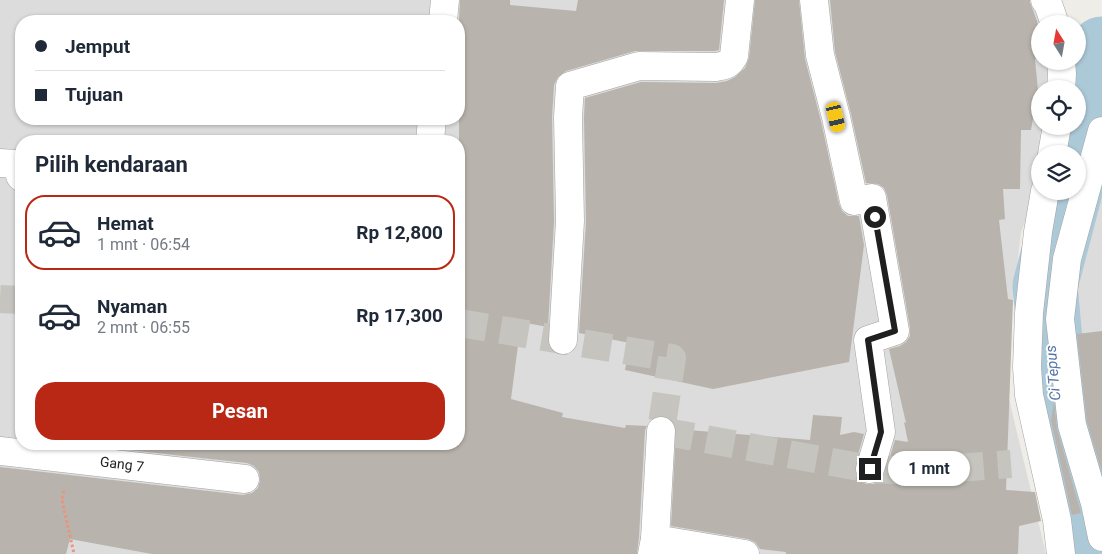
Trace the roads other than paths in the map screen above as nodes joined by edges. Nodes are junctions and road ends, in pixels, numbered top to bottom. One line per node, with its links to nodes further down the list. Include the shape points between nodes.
1 (445, 0): 5 (street)
2 (740, 0): 11 (street, via 734,56 726,65 639,66 570,86 570,221)
3 (814, 0): 14 (street, via 820,55 854,201 872,198 895,331 868,340 881,432)
4 (1044, 0): 6 (street)
5 (444, 15)
6 (1051, 15)
7 (1102, 131): 16 (street, via 1067,258 1060,319 1072,425)
8 (0, 163): 9 (street)
9 (15, 164)
10 (1043, 200): 19 (street, via 1029,313 1026,367)
11 (563, 340)
12 (661, 431): 17 (street)
13 (0, 451): 15 (street, Gang 7)
14 (870, 469)
15 (244, 479)
16 (1102, 537)
17 (653, 546): 18 (street)
18 (745, 554)
19 (1061, 554)

